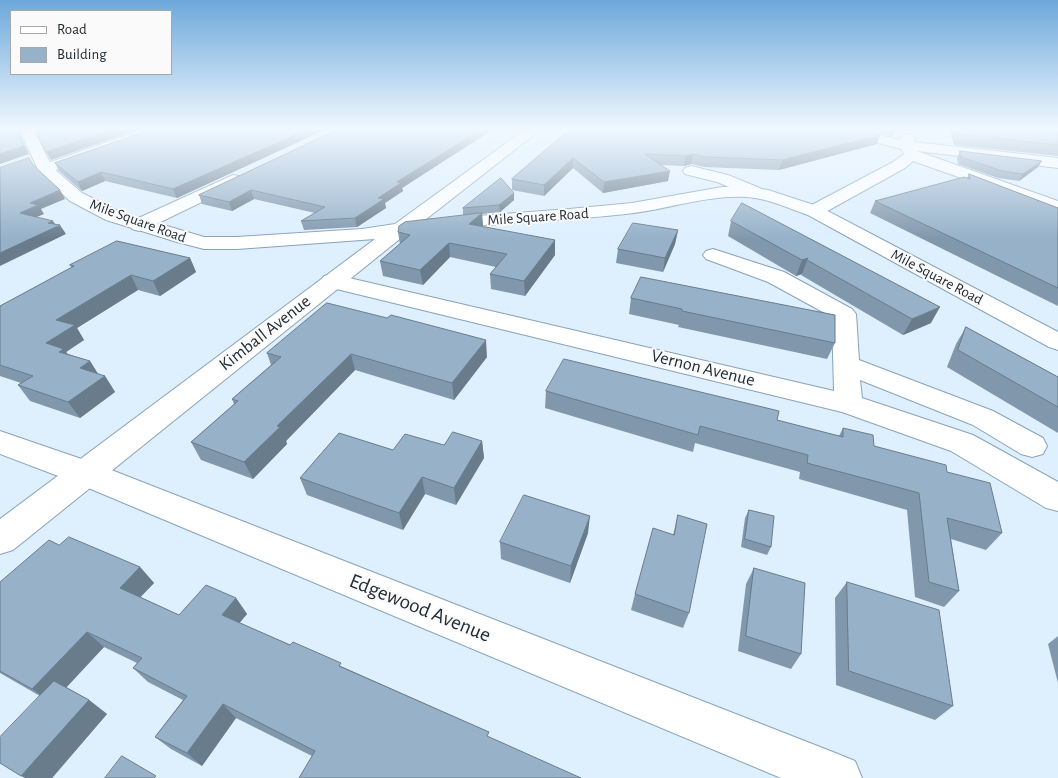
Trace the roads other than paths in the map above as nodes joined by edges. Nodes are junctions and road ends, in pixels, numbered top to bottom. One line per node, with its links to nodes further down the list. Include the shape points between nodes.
1 (45, 166): 10 (street, Mile Square Road, via 68,191 83,201)
2 (484, 166): 11 (street, Kimball Avenue)
3 (897, 166): 9 (street)
4 (962, 166): 8 (street)
5 (692, 171): 7 (street, via 722,178)
6 (243, 175): 10 (street)
7 (756, 193): 9 (street, Mile Square Road, via 783,199); 11 (street, Mile Square Road, via 722,192 590,213 435,224)
8 (1058, 207)
9 (814, 212): 14 (street, Mile Square Road)
10 (140, 225): 11 (street, Mile Square Road, via 215,244)
11 (399, 230): 13 (street, Kimball Avenue)
12 (713, 255): 15 (street, via 776,277 844,314)
13 (332, 281): 16 (street, Vernon Avenue); 19 (street, Kimball Avenue)
14 (1058, 342)
15 (846, 366): 16 (street); 18 (street, via 983,418)
16 (848, 404): 20 (street, Vernon Avenue, via 962,442)
17 (0, 442): 19 (street, Edgewood Avenue)
18 (1032, 446)
19 (85, 473): 21 (street, Kimball Avenue); 22 (street, Edgewood Avenue)
20 (1058, 498)
21 (0, 538)
22 (838, 778)

